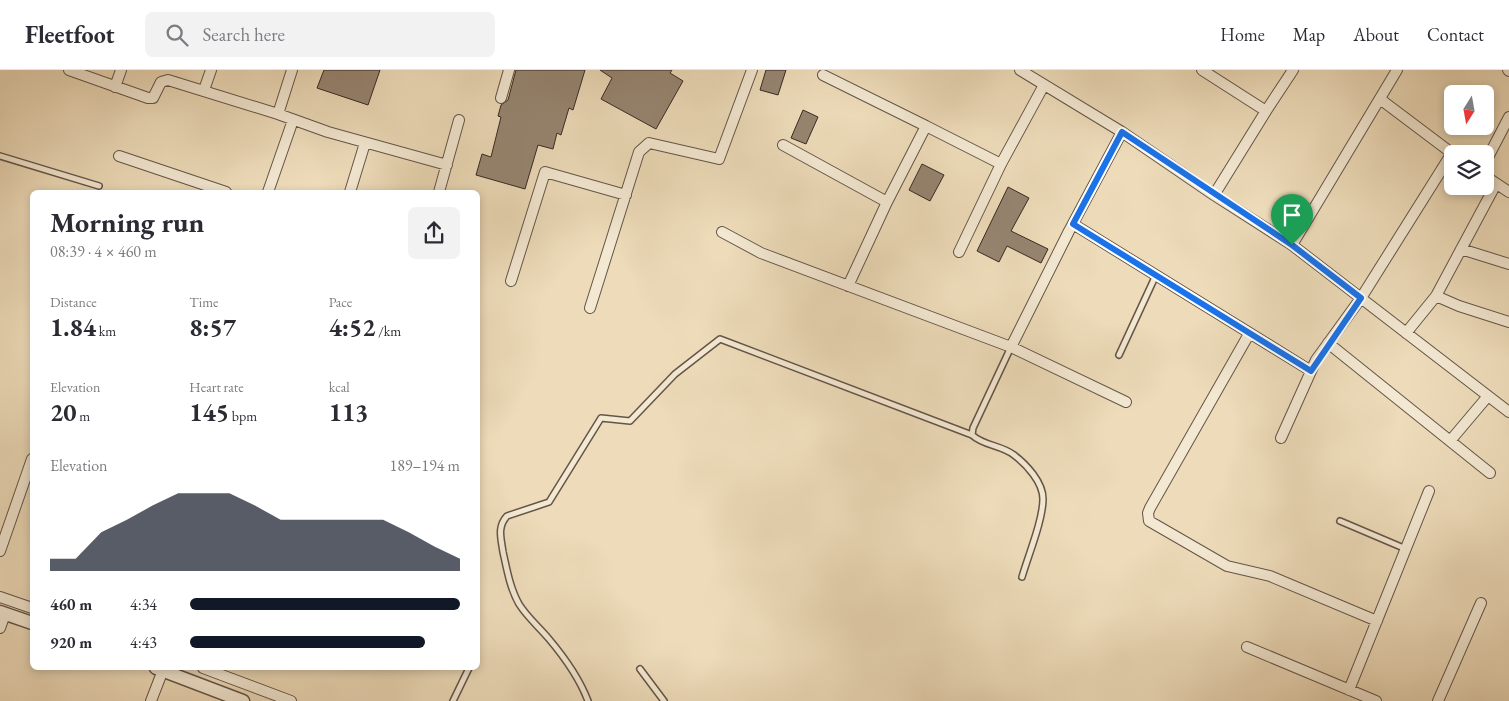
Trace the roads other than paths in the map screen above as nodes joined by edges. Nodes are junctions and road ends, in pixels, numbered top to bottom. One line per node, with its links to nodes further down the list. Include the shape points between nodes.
1 (69, 70): 13 (street)
2 (121, 70): 13 (street)
3 (210, 70): 14 (street)
4 (292, 70): 18 (street)
5 (509, 70): 15 (street)
6 (752, 70): 41 (street, via 718,159 649,143 639,152)
7 (1020, 70): 12 (street)
8 (1202, 70): 17 (street)
9 (1294, 70): 17 (street)
10 (1397, 70): 16 (street)
11 (823, 75): 22 (street)
12 (1044, 85): 23 (street); 30 (street)
13 (115, 87): 14 (street, via 148,98 155,96 165,80)
14 (204, 90): 18 (street)
15 (501, 98)
16 (1380, 99): 27 (street); 45 (street)
17 (1266, 111): 40 (street)
18 (278, 114): 20 (street)
19 (1509, 117): 26 (street)
20 (293, 120): 24 (street); 36 (street)
21 (459, 120): 31 (street)
22 (926, 126): 30 (street); 42 (street)
23 (1122, 132): 40 (street); 43 (street)
24 (364, 143): 31 (street); 37 (street)
25 (783, 145): 42 (street)
26 (1494, 146)
27 (1444, 147)
28 (0, 156): 34 (lane)
29 (119, 156): 35 (street)
30 (1001, 164): 47 (street)
31 (447, 165): 38 (street)
32 (1444, 166): 53 (street)
33 (1496, 184): 39 (street); 46 (street)
34 (99, 186)
35 (220, 190)
36 (269, 190)
37 (351, 190)
38 (440, 190)
39 (1509, 192)
40 (1214, 194): 45 (street)
41 (626, 195): 50 (street, via 545,172); 54 (street)
42 (886, 202): 51 (street)
43 (1073, 224): 49 (street); 59 (street)
44 (722, 232): 51 (street, via 761,253)
45 (1292, 245): 53 (street)
46 (1461, 249): 48 (street); 52 (street)
47 (959, 252)
48 (1509, 264)
49 (1156, 276): 57 (street); 60 (lane)
50 (511, 281)
51 (848, 286): 59 (street)
52 (1436, 296): 55 (street); 56 (street)
53 (1361, 298): 56 (street); 58 (street)
54 (590, 308)
55 (1509, 322)
56 (1406, 333): 62 (street)
57 (1249, 334): 61 (street); 79 (street, via 1150,508 1149,521 1227,566 1270,576)
58 (1328, 344): 61 (street); 67 (street)
59 (1011, 347): 63 (street); 65 (lane)
60 (1119, 355)
61 (1311, 371): 66 (street)
62 (1488, 396): 64 (street); 67 (street)
63 (1126, 402)
64 (1509, 411)
65 (972, 435): 74 (lane, via 1012,453 1026,465 1043,497); 93 (lane, via 720,339 674,374 630,421 601,418 549,502 508,516 503,520 500,534 510,583 518,602 566,660)
66 (1281, 438)
67 (1450, 441): 69 (street)
68 (30, 465): 73 (street)
69 (1490, 473)
70 (1429, 491): 72 (street)
71 (1340, 521): 72 (lane)
72 (1406, 549): 79 (street)
73 (0, 551)
74 (1022, 577)
75 (0, 597): 77 (street)
76 (1481, 603): 96 (street)
77 (30, 607)
78 (2, 613): 80 (street); 81 (street)
79 (1377, 621): 88 (street)
80 (30, 622)
81 (0, 628)
82 (1247, 647): 88 (street)
83 (640, 669): 94 (lane)
84 (159, 670): 89 (street)
85 (162, 670): 90 (street)
86 (208, 670): 91 (street)
87 (467, 670): 92 (lane)
88 (1349, 690): 95 (street)
89 (151, 701)
90 (243, 701)
91 (291, 701)
92 (453, 701)
93 (588, 701)
94 (664, 701)
95 (1376, 701)
96 (1438, 701)

